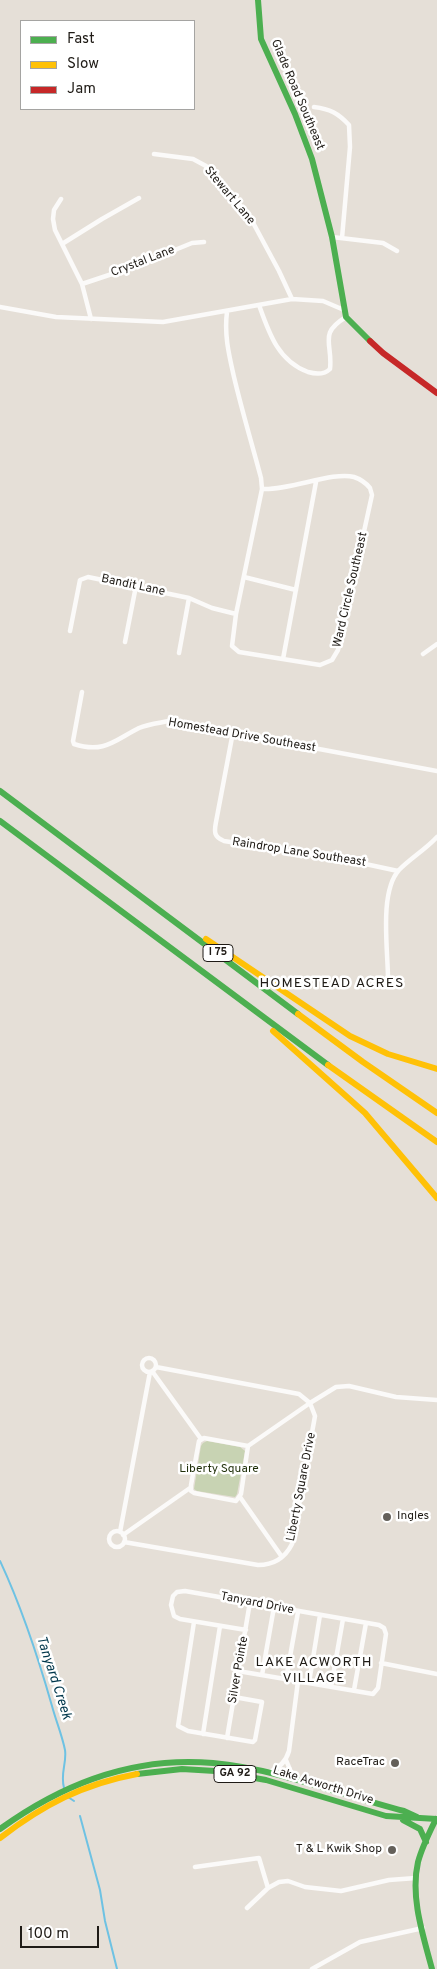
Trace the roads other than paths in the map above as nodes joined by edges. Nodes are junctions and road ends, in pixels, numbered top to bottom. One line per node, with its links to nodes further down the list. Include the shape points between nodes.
1 (258, 0): 6 (main road, Glade Road Southeast, via 261,39 305,138)
2 (314, 107): 7 (street, via 340,114 349,125)
3 (154, 154): 12 (street, Stewart Lane, via 193,160 206,166 250,217)
4 (61, 198): 9 (street, via 53,219)
5 (139, 198): 9 (street)
6 (332, 237): 7 (street); 15 (main road, Glade Road Southeast)
7 (342, 238): 10 (street, via 383,243)
8 (204, 242): 11 (street, Crystal Lane, via 192,243)
9 (62, 244): 11 (street)
10 (397, 251)
11 (82, 284): 18 (street)
12 (292, 300): 13 (street); 15 (street, via 323,301)
13 (258, 305): 16 (street); 17 (street, via 283,356 296,367 313,373 330,369 330,331)
14 (0, 307): 18 (street)
15 (344, 310): 17 (main road, Glade Road Southeast)
16 (227, 312): 18 (street, via 163,322); 21 (street, Ward Circle Southeast, via 227,344)
17 (346, 318): 19 (main road, via 383,353)
18 (91, 319)
19 (437, 393)
20 (316, 482): 21 (street, Ward Circle Southeast); 24 (street); 32 (street, Ward Circle Southeast, via 341,476 354,477 370,488 372,495 335,657 320,665)
21 (262, 490): 22 (street, Ward Circle Southeast)
22 (244, 577): 24 (street); 26 (street, Ward Circle Southeast)
23 (136, 586): 25 (street, Bandit Lane); 27 (street, Bandit Lane, via 88,577 80,580); 28 (street)
24 (296, 590): 32 (street)
25 (189, 598): 26 (street, Bandit Lane); 30 (street)
26 (236, 614): 32 (street, Ward Circle Southeast, via 231,640 234,648 239,652)
27 (70, 631)
28 (124, 642)
29 (437, 644): 31 (street)
30 (179, 653)
31 (424, 654)
32 (283, 659)
33 (82, 692): 34 (street, Homestead Drive Southeast, via 73,741 82,747 110,745 140,728 169,721)
34 (233, 732): 35 (street, Homestead Drive Southeast); 39 (street, Raindrop Lane Southeast, via 214,833 218,838)
35 (437, 771)
36 (0, 791): 40 (main road, I 75)
37 (0, 821): 42 (main road, I 75)
38 (437, 837): 39 (street)
39 (398, 871): 41 (street, via 387,911)
40 (170, 918): 43 (main road, via 218,946 350,1036 388,1054); 44 (main road, I 75)
41 (388, 979)
42 (252, 1009): 45 (main road, I 75); 46 (main road, via 365,1113)
43 (437, 1069)
44 (437, 1113)
45 (437, 1142)
46 (437, 1198)
47 (152, 1370): 49 (street, via 300,1394); 50 (street); 54 (street, Liberty Square Drive)
48 (437, 1400): 49 (street, via 396,1397 349,1386 336,1387)
49 (310, 1403): 51 (street); 56 (street, Liberty Square Drive, via 316,1416 292,1544)
50 (201, 1438): 51 (street); 52 (street)
51 (248, 1446): 53 (street)
52 (190, 1488): 53 (street, via 194,1493 236,1501); 54 (street)
53 (240, 1497): 56 (street)
54 (122, 1533): 55 (street, Liberty Square Drive); 55 (street, Liberty Square Drive, via 111,1534 110,1542 118,1547)
55 (124, 1542): 56 (street, Liberty Square Drive, via 258,1565 272,1564)
56 (282, 1557)
57 (250, 1602): 58 (street, Tanyard Drive); 62 (street, Tanyard Drive, via 177,1592 170,1605 174,1616); 65 (street, Silver Pointe)
58 (274, 1607): 59 (street, Tanyard Drive); 69 (street)
59 (298, 1612): 60 (street, Tanyard Drive); 70 (street)
60 (320, 1616): 61 (street, Tanyard Drive); 72 (street)
61 (343, 1619): 63 (street, Tanyard Drive); 73 (street)
62 (194, 1622): 64 (street); 76 (street, via 178,1726)
63 (366, 1623): 66 (street, Tanyard Drive, via 384,1628 386,1634); 74 (street)
64 (220, 1626): 65 (street); 76 (street)
65 (246, 1630): 67 (street, Silver Pointe)
66 (381, 1663): 68 (street); 74 (street, via 378,1688 372,1694)
67 (238, 1671): 69 (street); 75 (street, Silver Pointe)
68 (437, 1674)
69 (262, 1675): 70 (street)
70 (286, 1679): 71 (street)
71 (298, 1681): 72 (street); 78 (street)
72 (309, 1683): 73 (street)
73 (331, 1687): 74 (street)
74 (354, 1690)
75 (234, 1697): 77 (street, Silver Pointe); 77 (street, via 262,1702 255,1740)
76 (203, 1734): 77 (street)
77 (227, 1738)
78 (286, 1760): 79 (street, via 273,1770); 81 (street)
79 (262, 1772): 80 (main road, Lake Acworth Drive, via 211,1763 172,1762 133,1767); 81 (main road, Lake Acworth Drive / GA 92)
80 (96, 1780): 82 (main road, Lake Acworth Drive / GA 92); 85 (main road, Lake Acworth Drive / GA 92, via 151,1771 213,1770 263,1780)
81 (297, 1782): 83 (main road, Lake Acworth Drive / GA 92)
82 (38, 1806): 86 (main road, Lake Acworth Drive); 87 (main road, Lake Acworth Drive / GA 92)
83 (417, 1817): 84 (main road, Lake Acworth Drive / GA 92); 85 (main road, Lake Acworth Drive / GA 92)
84 (437, 1818): 88 (main road)
85 (403, 1820): 88 (main road, via 420,1829)
86 (0, 1829)
87 (0, 1838)
88 (426, 1842): 90 (main road)
89 (196, 1867): 91 (street, via 259,1858)
90 (416, 1878): 91 (street, via 389,1880 341,1891 305,1887 288,1881); 93 (main road)
91 (268, 1888): 92 (street)
92 (246, 1908)
93 (423, 1928): 94 (street, via 360,1942); 95 (main road)
94 (312, 1969)
95 (432, 1969)

